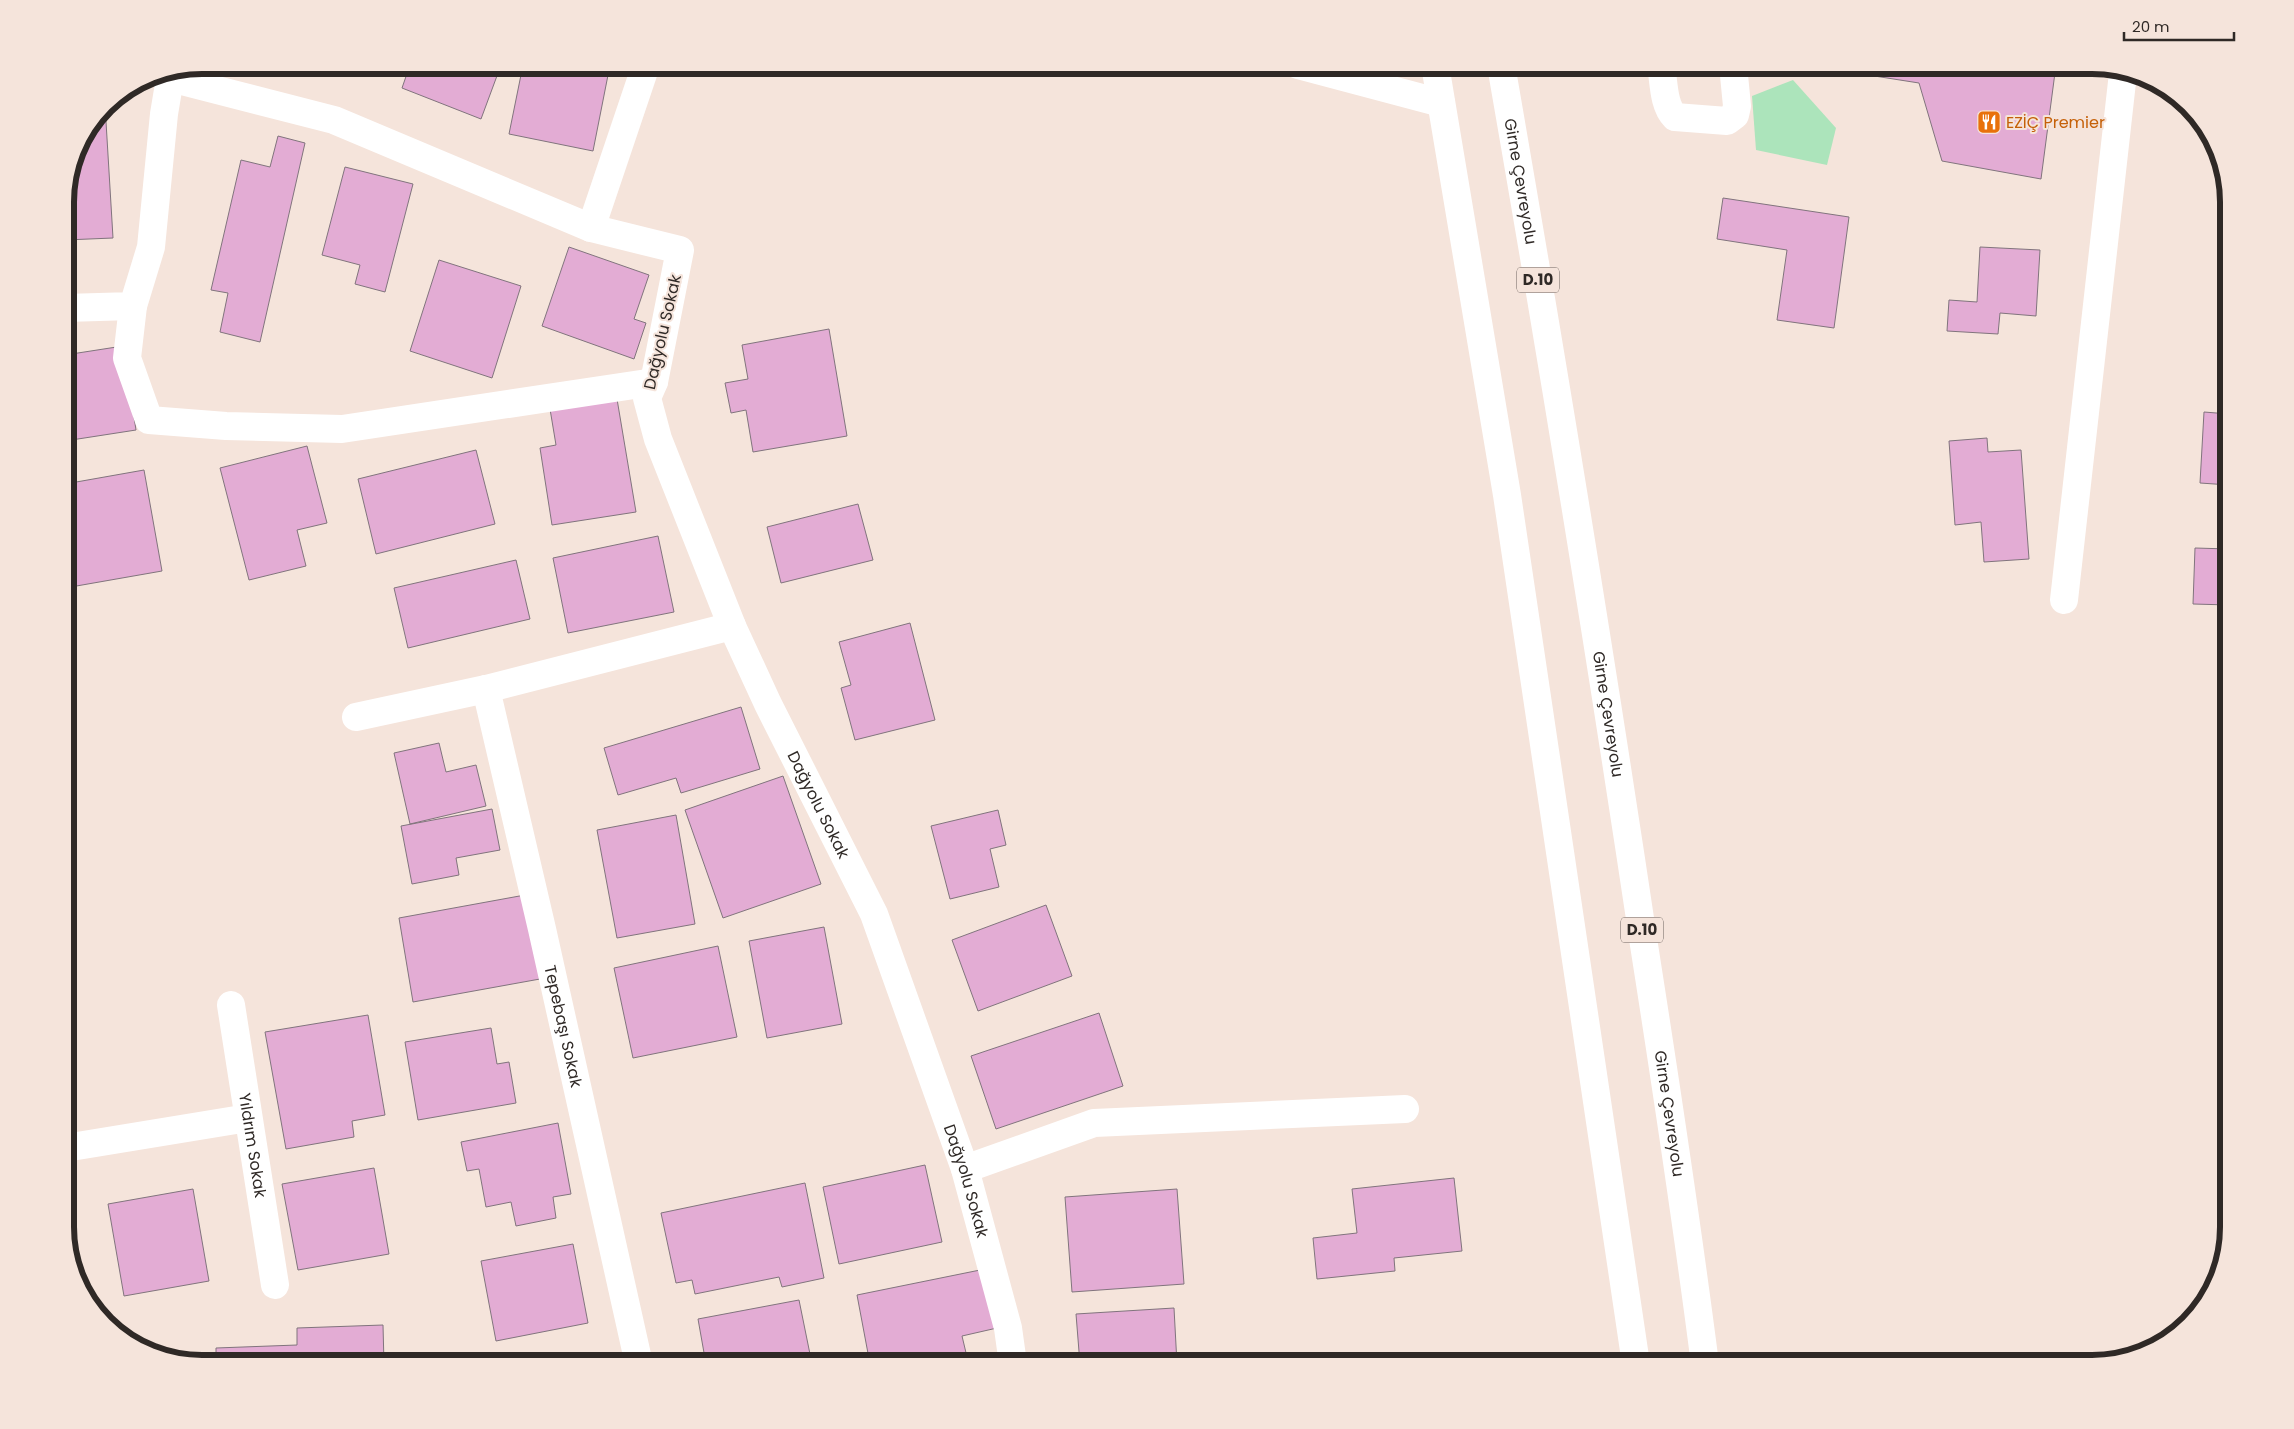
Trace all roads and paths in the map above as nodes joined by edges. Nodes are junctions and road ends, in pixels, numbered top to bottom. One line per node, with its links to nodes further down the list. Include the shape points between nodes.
1 (643, 74): 11 (main road)
2 (1332, 74): 10 (main road)
3 (1436, 74): 10 (main road)
4 (1503, 74): 28 (main road, Girne Çevreyolu / D.10, via 1561,411 1632,861)
5 (1663, 74): 6 (main road, via 1667,101 1675,118 1727,121 1735,115 1737,106)
6 (1734, 74)
7 (172, 78): 11 (main road, via 334,120)
8 (2122, 78): 15 (main road)
9 (165, 80): 12 (main road, via 151,247)
10 (1441, 103): 27 (main road, via 1507,495)
11 (592, 228): 14 (main road, Dağyolu Sokak, via 680,250)
12 (133, 306): 13 (main road); 14 (main road, via 127,358 149,420 342,429)
13 (74, 308)
14 (654, 382): 16 (main road, Dağyolu Sokak, via 646,398 658,439)
15 (2064, 600)
16 (732, 626): 17 (main road); 23 (main road, Dağyolu Sokak, via 874,914)
17 (486, 689): 18 (main road); 25 (main road, Tepebaşı Sokak)
18 (356, 716)
19 (231, 1006): 21 (main road, Yıldrım Sokak)
20 (1404, 1109): 23 (main road, via 1094,1123)
21 (248, 1118): 22 (main road); 24 (main road, Yıldrım Sokak)
22 (74, 1147)
23 (964, 1169): 26 (main road, Dağyolu Sokak, via 1008,1328)
24 (275, 1286)
25 (637, 1355)
26 (1012, 1355)
27 (1635, 1355)
28 (1704, 1355)

